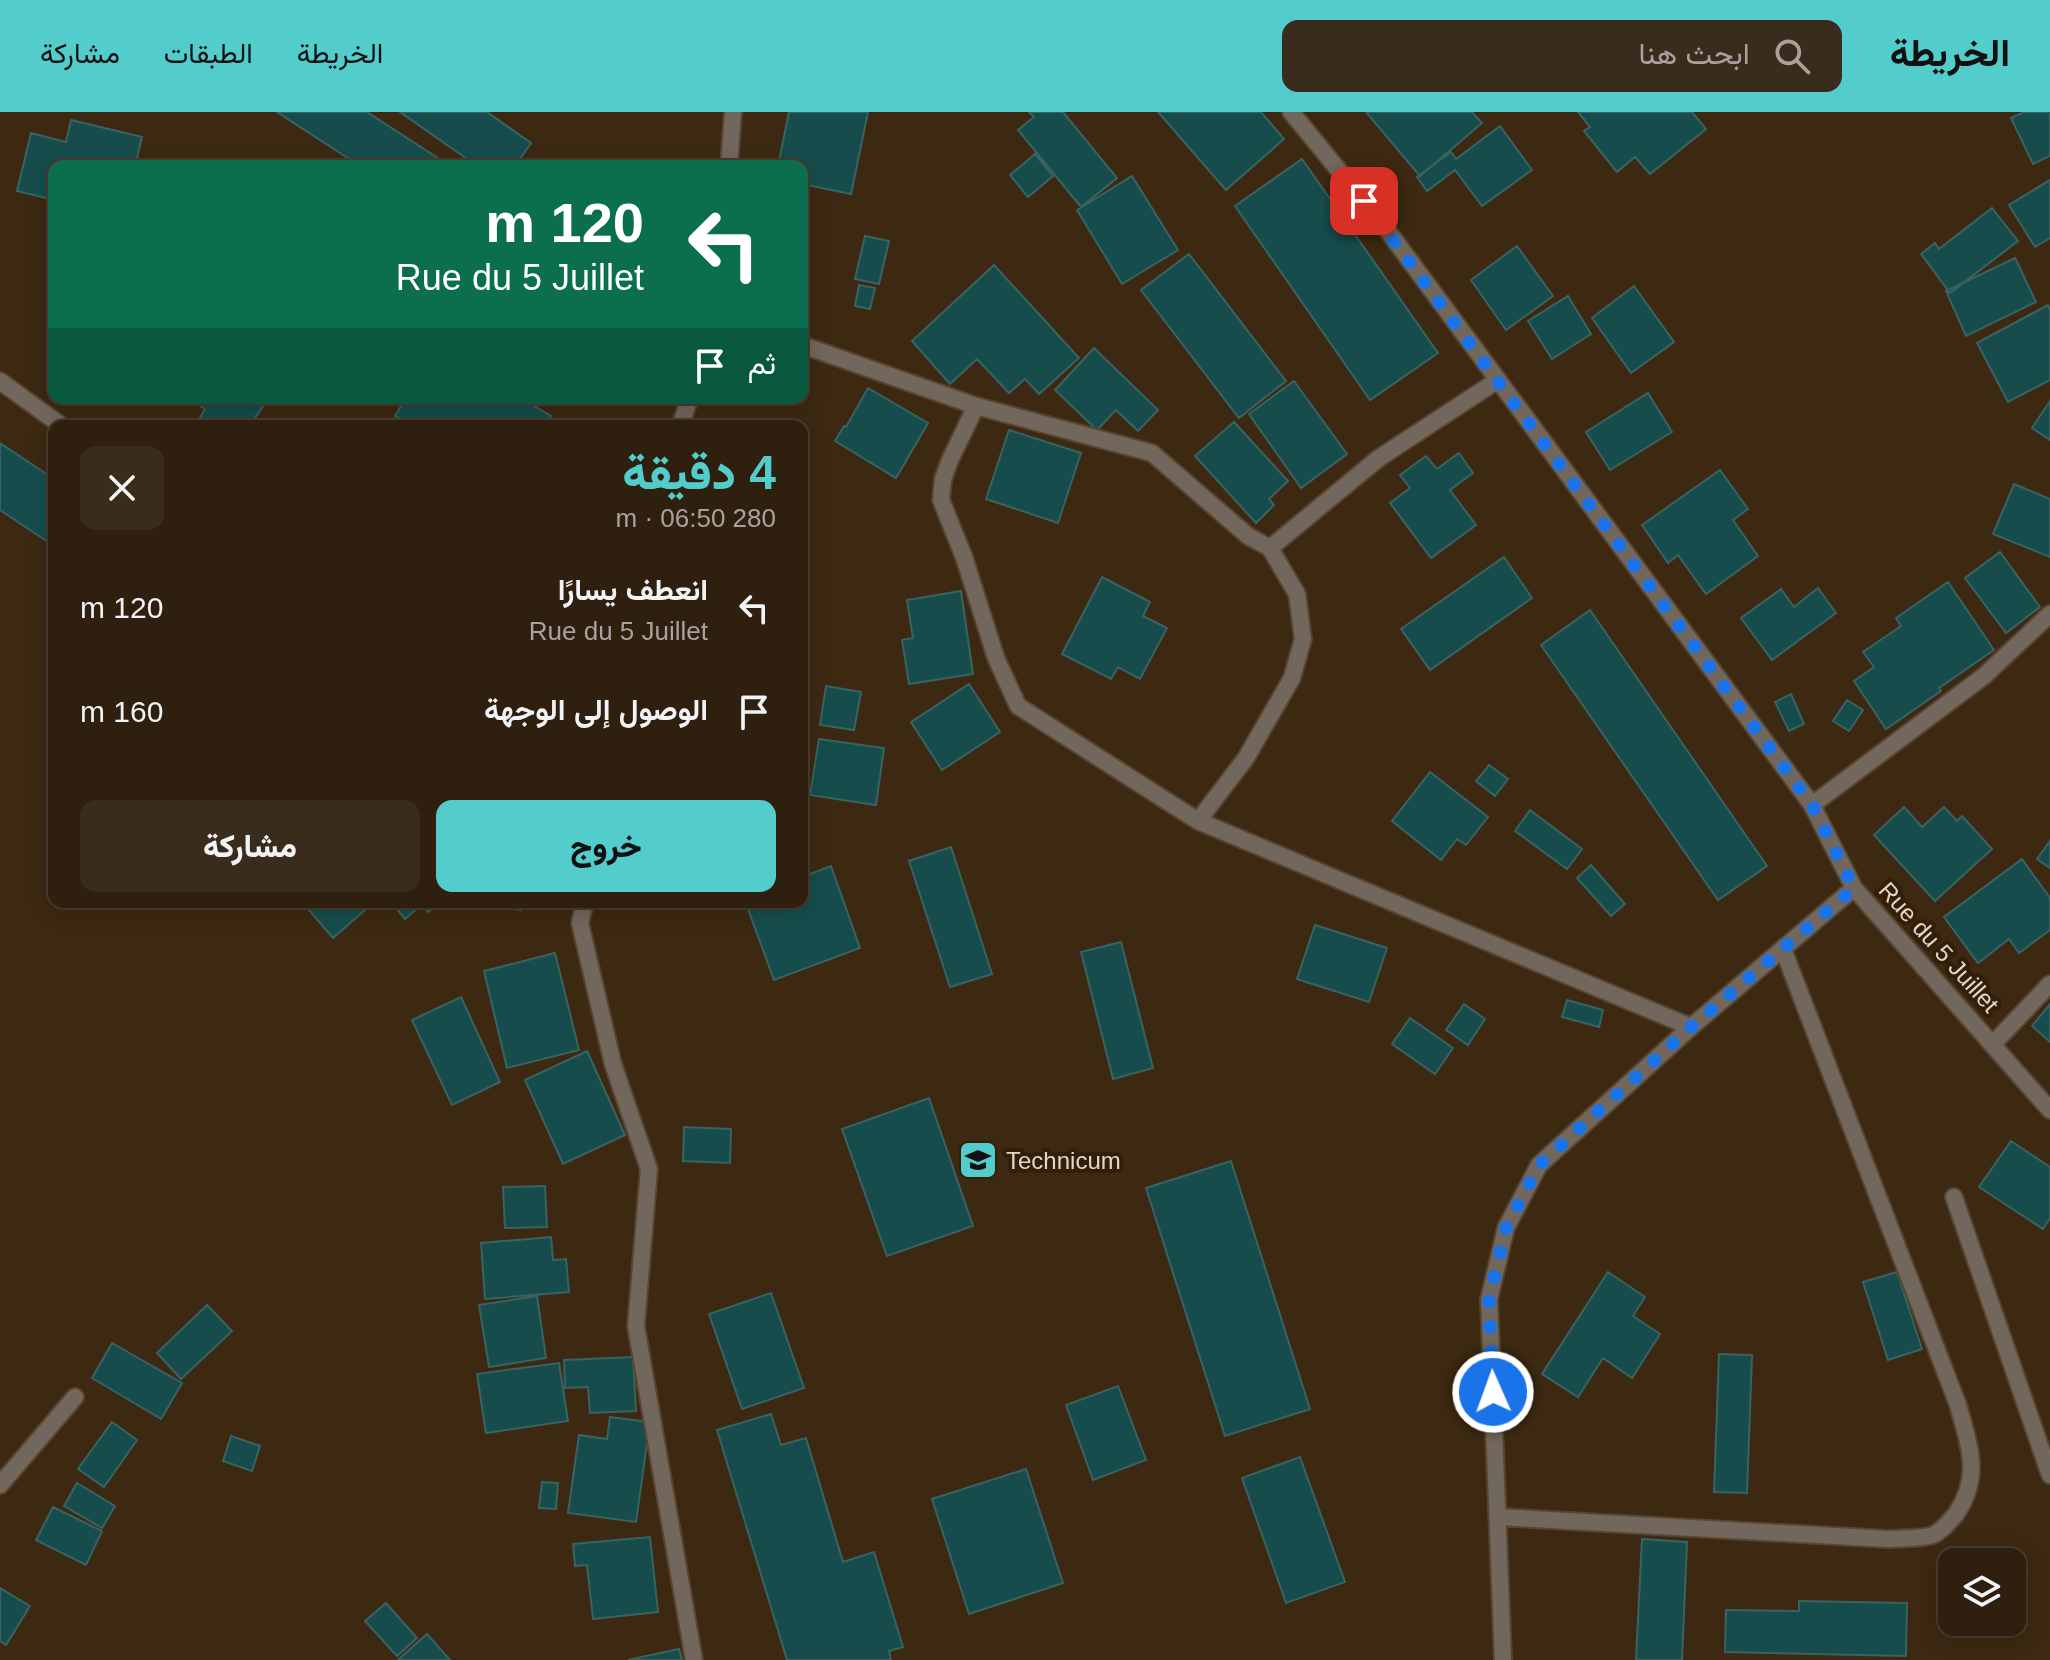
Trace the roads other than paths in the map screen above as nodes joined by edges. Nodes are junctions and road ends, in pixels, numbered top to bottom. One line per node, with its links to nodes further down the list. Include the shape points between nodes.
1 (733, 112): 3 (street)
2 (1291, 112): 5 (street, Rue du 5 Juillet, via 1382,223)
3 (729, 160)
4 (808, 347): 7 (street)
5 (1498, 380): 9 (street, via 1379,458); 11 (street, Rue du 5 Juillet)
6 (0, 381): 8 (street)
7 (976, 406): 9 (street, via 1152,453 1248,536); 12 (street, via 950,460 941,500 1018,706)
8 (54, 420)
9 (1270, 548): 12 (street, via 1297,594 1303,639 1292,678 1246,758)
10 (2050, 614): 11 (street, via 1984,676)
11 (1812, 805): 13 (street, Rue du 5 Juillet)
12 (1198, 821): 17 (street)
13 (1854, 888): 15 (street); 18 (street, Rue du 5 Juillet)
14 (584, 908): 25 (street, via 580,923 613,1064 649,1169 636,1326)
15 (1783, 949): 17 (street); 24 (street, via 1958,1405 1971,1452 1967,1497 1934,1534 1888,1539)
16 (2050, 984): 18 (street)
17 (1691, 1027): 24 (street, via 1539,1165 1506,1228 1489,1299)
18 (1993, 1044): 19 (street, Rue du 5 Juillet)
19 (2050, 1110)
20 (1954, 1197): 22 (street)
21 (75, 1397): 23 (street)
22 (2050, 1475)
23 (0, 1485)
24 (1499, 1517): 26 (street)
25 (694, 1660)
26 (1503, 1660)

